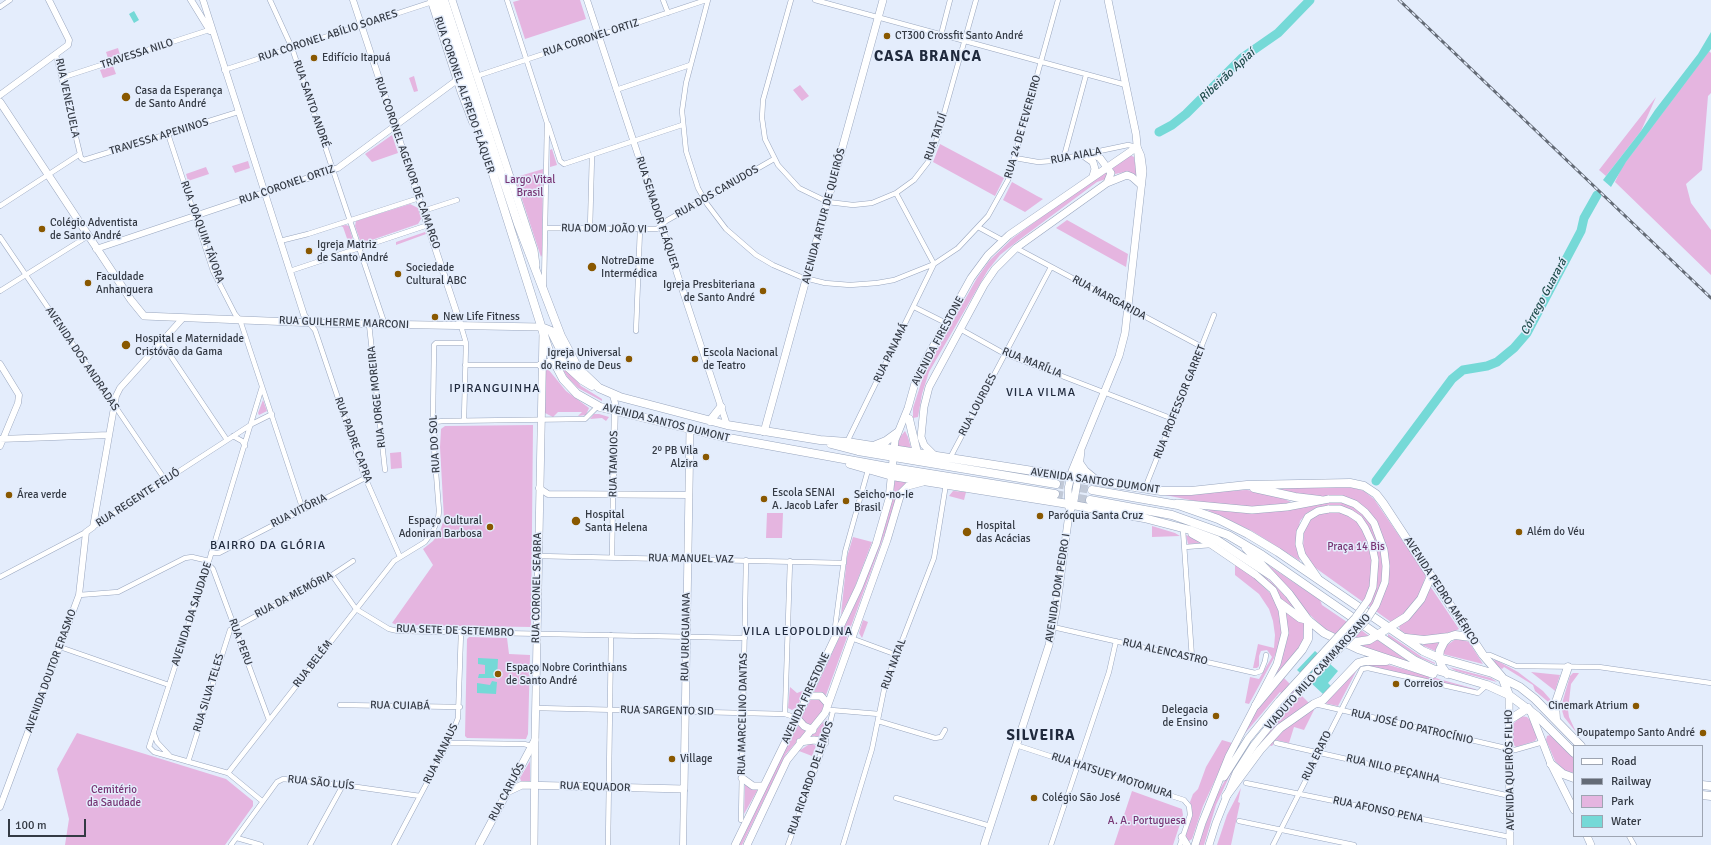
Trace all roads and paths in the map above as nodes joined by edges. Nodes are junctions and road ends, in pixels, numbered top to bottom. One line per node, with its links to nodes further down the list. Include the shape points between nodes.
1 (10, 0): 21 (street)
2 (49, 0): 30 (street, RUA VENEZUELA, via 69,42)
3 (191, 0): 25 (street)
4 (202, 0): 25 (street)
5 (270, 0): 29 (street, RUA SANTO ANDRÉ)
6 (353, 0): 24 (street, RUA CORONEL AGENOR DE CAMARGO)
7 (444, 0): 89 (highway, via 518,224)
8 (452, 0): 36 (main road, RUA CORONEL ALFREDO FLÁQUER)
9 (507, 0): 31 (street)
10 (586, 0): 27 (street, RUA SENADOR FLÁQUER)
11 (663, 0): 22 (street)
12 (707, 0): 22 (street, RUA CORONEL ORTIZ); 33 (street, RUA 24 DE FEVEREIRO)
13 (791, 0): 55 (street, RUA TATUÍ, via 763,104 764,132)
14 (815, 0): 23 (street)
15 (883, 0): 23 (main road, AVENIDA ARTUR DE QUEIRÓS)
16 (950, 0): 26 (street)
17 (976, 0): 28 (street, RUA TATUÍ)
18 (1058, 0): 32 (street, RUA 24 DE FEVEREIRO)
19 (1108, 0): 39 (main road)
20 (433, 1): 24 (street, RUA CORONEL ABÍLIO SOARES); 38 (main road, RUA CORONEL ALFREDO FLÁQUER); 50 (highway, via 476,116)
21 (0, 7)
22 (668, 13): 27 (street, RUA CORONEL ORTIZ)
23 (878, 17): 26 (street); 68 (main road, AVENIDA ARTUR DE QUEIRÓS)
24 (361, 25): 29 (street, RUA CORONEL ABÍLIO SOARES); 46 (street, RUA CORONEL AGENOR DE CAMARGO)
25 (211, 30): 34 (street); 37 (street, TRAVESSA NILO)
26 (941, 35): 28 (street)
27 (598, 36): 31 (street, RUA CORONEL ORTIZ); 40 (street, RUA SENADOR FLÁQUER)
28 (964, 41): 32 (street); 64 (street, RUA TATUÍ, via 933,152 918,176)
29 (292, 48): 34 (street, RUA CORONEL ABÍLIO SOARES); 58 (street, RUA SANTO ANDRÉ)
30 (56, 54): 37 (street, RUA VENEZUELA); 41 (street)
31 (526, 60): 36 (street, RUA CORONEL ORTIZ); 44 (street)
32 (1041, 62): 35 (street); 54 (street, RUA 24 DE FEVEREIRO)
33 (690, 65): 40 (street); 45 (street, RUA 24 DE FEVEREIRO)
34 (224, 70): 43 (street)
35 (1086, 75): 39 (street); 56 (street)
36 (477, 76): 89 (main road, RUA CORONEL ALFREDO FLÁQUER, via 534,250)
37 (61, 78): 53 (street, RUA VENEZUELA)
38 (457, 80): 46 (street, RUA CORONEL ORTIZ); 50 (main road, RUA CORONEL ALFREDO FLÁQUER)
39 (1126, 85): 49 (main road)
40 (616, 90): 48 (street, RUA SENADOR FLÁQUER)
41 (0, 95)
42 (0, 102): 59 (main road)
43 (238, 112): 47 (street, TRAVESSA APENINOS); 63 (street)
44 (547, 123): 52 (street, via 562,164); 76 (street)
45 (682, 125): 48 (street); 66 (street, RUA 24 DE FEVEREIRO, via 689,164)
46 (395, 127): 58 (street, RUA CORONEL ORTIZ); 65 (street, RUA CORONEL AGENOR DE CAMARGO)
47 (168, 134): 53 (street, TRAVESSA APENINOS, via 87,160); 71 (street, RUA JOAQUIM TÁVORA)
48 (633, 142): 52 (street); 74 (street, RUA SENADOR FLÁQUER)
49 (1136, 147): 51 (street, RUA AIALA, via 1128,145); 57 (main road, AVENIDA FIRESTONE); 62 (main road)
50 (485, 153): 104 (highway, RUA CORONEL ALFREDO FLÁQUER)
51 (1087, 154): 56 (street, RUA AIALA); 57 (main road, via 1100,158); 60 (main road, via 1094,164)
52 (592, 155): 77 (street)
53 (80, 156): 59 (street)
54 (1015, 158): 56 (street, RUA AIALA, via 1038,162); 75 (street, RUA 24 DE FEVEREIRO, via 1005,188)
55 (774, 159): 66 (street, RUA DOS CANUDOS); 68 (street, RUA TATUÍ, via 799,188)
56 (1063, 160)
57 (1106, 166): 60 (main road, AVENIDA FIRESTONE); 61 (main road, via 1111,174)
58 (333, 170): 63 (street, RUA CORONEL ORTIZ); 72 (street, RUA SANTO ANDRÉ)
59 (48, 175): 69 (street); 79 (main road)
60 (1093, 176): 81 (main road, AVENIDA FIRESTONE)
61 (1106, 183): 62 (main road, AVENIDA FIRESTONE, via 1127,175); 84 (main road, AVENIDA FIRESTONE)
62 (1141, 185): 95 (main road)
63 (264, 193): 71 (street, RUA CORONEL ORTIZ); 82 (street)
64 (896, 193): 68 (street, RUA TATUÍ, via 860,205); 86 (street)
65 (419, 198): 70 (street, RUA CORONEL AGENOR DE CAMARGO); 72 (street)
66 (704, 199): 74 (street, RUA DOS CANUDOS); 91 (street, RUA 24 DE FEVEREIRO, via 726,229 748,249 773,265)
67 (456, 200): 70 (street)
68 (828, 202): 91 (main road, AVENIDA ARTUR DE QUEIRÓS)
69 (0, 206)
70 (423, 211): 73 (street, RUA CORONEL AGENOR DE CAMARGO)
71 (195, 216): 85 (street, RUA CORONEL ORTIZ); 98 (street, RUA JOAQUIM TÁVORA, via 213,271)
72 (350, 220): 82 (street); 83 (street, RUA SANTO ANDRÉ)
73 (428, 225): 83 (street); 103 (street, RUA CORONEL AGENOR DE CAMARGO)
74 (661, 226): 78 (street, RUA DOM JOÃO VI, via 655,229); 123 (street, RUA SENADOR FLÁQUER)
75 (978, 227): 81 (street); 86 (street, RUA 24 DE FEVEREIRO, via 958,248)
76 (545, 228): 77 (street, RUA DOM JOÃO VI); 93 (street)
77 (590, 229): 78 (street, RUA DOM JOÃO VI)
78 (640, 229): 107 (street)
79 (88, 236): 85 (main road); 90 (street)
80 (0, 237): 90 (street, AVENIDA DOS ANDRADAS)
81 (1002, 240): 100 (main road, AVENIDA FIRESTONE, via 977,268)
82 (280, 241): 88 (street)
83 (359, 248): 88 (street); 102 (street, RUA SANTO ANDRÉ)
84 (1016, 248): 87 (street, RUA MARGARIDA); 105 (main road, AVENIDA FIRESTONE, via 989,277)
85 (96, 249): 97 (main road, RUA GUILHERME MARCONI, via 139,312 147,317)
86 (934, 264): 91 (street, RUA 24 DE FEVEREIRO, via 907,276 876,283 841,284); 94 (street, RUA PANAMÁ)
87 (1051, 267): 95 (street, RUA MARGARIDA); 111 (street, RUA LOURDES)
88 (290, 271): 99 (street, via 304,315)
89 (537, 273): 93 (highway, RUA CORONEL ALFREDO FLÁQUER)
90 (25, 275): 92 (street); 121 (street, AVENIDA DOS ANDRADAS)
91 (807, 278): 138 (main road, AVENIDA ARTUR DE QUEIRÓS)
92 (0, 291)
93 (544, 292): 106 (highway, RUA CORONEL ALFREDO FLÁQUER)
94 (914, 306): 100 (street); 146 (street, RUA PANAMÁ)
95 (1129, 309): 110 (street, RUA MARGARIDA); 119 (main road, via 1124,339)
96 (1214, 315): 110 (street, RUA PROFESSOR GARRET)
97 (183, 318): 98 (main road, RUA GUILHERME MARCONI); 108 (street)
98 (240, 320): 99 (main road, RUA GUILHERME MARCONI); 117 (street, RUA JOAQUIM TÁVORA)
99 (309, 322): 101 (main road, RUA GUILHERME MARCONI); 163 (street, RUA PADRE CAPRA, via 314,328)
100 (946, 323): 124 (main road, AVENIDA FIRESTONE, via 918,375)
101 (369, 324): 102 (main road, RUA GUILHERME MARCONI); 158 (street, RUA JORGE MOREIRA)
102 (385, 325): 103 (main road, RUA GUILHERME MARCONI)
103 (461, 326): 104 (main road, RUA GUILHERME MARCONI); 109 (street)
104 (542, 329): 112 (highway, AVENIDA SANTOS DUMONT); 115 (main road, RUA CORONEL SEABRA); 116 (highway, via 551,330)
105 (960, 329): 111 (street, RUA MARÍLIA); 128 (main road, AVENIDA FIRESTONE, via 933,378)
106 (559, 330): 118 (highway, AVENIDA SANTOS DUMONT, via 574,362)
107 (636, 330)
108 (162, 343): 121 (street, via 120,388); 144 (street)
109 (466, 343): 114 (street); 134 (street, RUA DO SOL, via 435,344)
110 (1202, 347): 130 (street, RUA PROFESSOR GARRET)
111 (1005, 354): 119 (street, RUA MARÍLIA); 156 (street, RUA LOURDES)
112 (552, 360): 115 (highway); 116 (highway, via 559,359); 122 (highway, AVENIDA SANTOS DUMONT, via 572,390)
113 (0, 364): 142 (street, via 19,395)
114 (466, 365): 115 (street); 131 (street)
115 (541, 365): 132 (main road, RUA CORONEL SEABRA)
116 (570, 369): 118 (highway, via 585,383)
117 (262, 387): 126 (street, RUA JOAQUIM TÁVORA); 135 (street, AVENIDA DA SAUDADE)
118 (599, 388): 120 (highway, AVENIDA SANTOS DUMONT)
119 (1104, 392): 130 (street, RUA MARÍLIA); 151 (main road)
120 (613, 395): 125 (street, RUA TAMOIOS); 127 (highway, AVENIDA SANTOS DUMONT)
121 (114, 406): 140 (street); 165 (street, AVENIDA DOS ANDRADAS)
122 (598, 406): 125 (highway, AVENIDA SANTOS DUMONT); 132 (street, via 585,419)
123 (721, 407): 133 (highway); 136 (street, RUA SENADOR FLÁQUER)
124 (908, 408): 129 (main road); 139 (main road, AVENIDA FIRESTONE)
125 (615, 411): 137 (highway, AVENIDA SANTOS DUMONT); 176 (street, RUA TAMOIOS)
126 (272, 414): 135 (street, RUA REGENTE FEIJÓ); 185 (street, RUA JOAQUIM TÁVORA)
127 (688, 415): 133 (highway, AVENIDA SANTOS DUMONT); 137 (highway)
128 (923, 417): 129 (main road, via 918,421); 153 (main road, AVENIDA FIRESTONE, via 921,440)
129 (909, 419): 155 (highway)
130 (1173, 419): 172 (street, RUA PROFESSOR GARRET)
131 (464, 420): 132 (street); 134 (street)
132 (540, 420): 171 (main road, RUA CORONEL SEABRA)
133 (710, 421): 136 (highway, AVENIDA SANTOS DUMONT)
134 (435, 422): 195 (street, RUA DO SOL, via 438,519 425,542)
135 (252, 424): 141 (street, RUA REGENTE FEIJÓ); 149 (street, AVENIDA DA SAUDADE)
136 (727, 425): 138 (highway, AVENIDA SANTOS DUMONT); 143 (highway)
137 (690, 429): 143 (highway, AVENIDA SANTOS DUMONT); 178 (main road, RUA URUGUAIANA)
138 (764, 432): 145 (highway, AVENIDA SANTOS DUMONT); 147 (highway)
139 (897, 432): 150 (highway, via 886,441); 152 (main road, AVENIDA FIRESTONE)
140 (109, 435): 142 (street); 187 (street)
141 (233, 436): 144 (street, RUA REGENTE FEIJÓ); 149 (street)
142 (2, 439): 148 (street)
143 (732, 439): 147 (highway, AVENIDA SANTOS DUMONT)
144 (227, 440): 165 (street, RUA REGENTE FEIJÓ)
145 (820, 440): 146 (highway, AVENIDA SANTOS DUMONT); 152 (highway, AVENIDA SANTOS DUMONT, via 846,449)
146 (847, 442): 150 (highway, AVENIDA SANTOS DUMONT)
147 (756, 444): 154 (highway, AVENIDA SANTOS DUMONT)
148 (0, 446)
149 (245, 446): 193 (street, AVENIDA DA SAUDADE)
150 (873, 446): 152 (highway, AVENIDA SANTOS DUMONT)
151 (1081, 451): 157 (main road); 164 (main road)
152 (894, 453): 155 (highway, AVENIDA SANTOS DUMONT); 160 (main road, AVENIDA FIRESTONE)
153 (935, 456): 155 (highway, AVENIDA SANTOS DUMONT); 156 (highway, AVENIDA SANTOS DUMONT)
154 (833, 457): 159 (highway, AVENIDA SANTOS DUMONT); 160 (highway, AVENIDA SANTOS DUMONT)
155 (918, 457): 161 (highway); 169 (highway, AVENIDA SANTOS DUMONT)
156 (950, 458): 162 (highway, AVENIDA SANTOS DUMONT)
157 (1080, 464): 164 (main road); 167 (highway)
158 (385, 470)
159 (868, 470): 160 (highway, AVENIDA SANTOS DUMONT); 202 (street)
160 (892, 472): 161 (highway, AVENIDA SANTOS DUMONT); 166 (highway, AVENIDA SANTOS DUMONT); 225 (main road, AVENIDA FIRESTONE, via 890,499 876,544)
161 (928, 473): 177 (highway, AVENIDA SANTOS DUMONT)
162 (1053, 475): 164 (highway, AVENIDA SANTOS DUMONT); 181 (highway, via 1060,488 1058,495)
163 (365, 478): 185 (street, RUA VITÓRIA); 195 (street, RUA PADRE CAPRA)
164 (1074, 478): 167 (highway, AVENIDA SANTOS DUMONT); 184 (main road, AVENIDA DOM PEDRO I)
165 (166, 481): 187 (street, RUA REGENTE FEIJÓ)
166 (930, 482): 168 (highway, AVENIDA SANTOS DUMONT); 224 (main road, AVENIDA FIRESTONE, via 912,484 901,493 887,540)
167 (1100, 482): 172 (highway, AVENIDA SANTOS DUMONT); 186 (highway, via 1093,486 1088,495 1090,505)
168 (946, 484): 181 (highway, AVENIDA SANTOS DUMONT); 229 (street, RUA NATAL, via 934,558)
169 (1056, 484)
170 (1232, 487): 172 (highway, AVENIDA SANTOS DUMONT, via 1183,492); 173 (highway, AVENIDA SANTOS DUMONT, via 1350,483); 180 (highway, via 1255,488)
171 (539, 488): 175 (street); 183 (main road, RUA CORONEL SEABRA)
172 (1146, 488)
173 (1370, 489): 205 (highway, AVENIDA PEDRO AMÉRICO, via 1383,503)
174 (1092, 490): 182 (highway, AVENIDA SANTOS DUMONT)
175 (548, 494): 176 (street); 183 (street)
176 (613, 494): 178 (street); 196 (street, RUA TAMOIOS)
177 (1055, 494)
178 (689, 495): 197 (main road, RUA URUGUAIANA)
179 (1090, 500): 190 (highway, AVENIDA SANTOS DUMONT, via 1172,515 1214,529)
180 (1320, 500): 182 (main road, VIADUTO MILO CAMMAROSANO, via 1287,507 1252,510); 297 (main road, VIADUTO MILO CAMMAROSANO, bridge, via 1342,499 1355,504 1374,523 1384,550 1384,582 1376,605 1367,619 1266,729 1246,756)
181 (1048, 501): 184 (highway, AVENIDA SANTOS DUMONT)
182 (1162, 502): 207 (highway, AVENIDA SANTOS DUMONT, via 1191,509 1233,526)
183 (538, 503): 194 (main road, RUA CORONEL SEABRA)
184 (1070, 508): 186 (highway, AVENIDA SANTOS DUMONT); 213 (main road, AVENIDA DOM PEDRO I)
185 (303, 510): 193 (street, RUA VITÓRIA, via 219,553)
186 (1096, 510): 188 (highway, AVENIDA SANTOS DUMONT, via 1144,518)
187 (93, 527): 189 (street, RUA REGENTE FEIJÓ)
188 (1180, 528): 191 (main road); 192 (street); 204 (highway, AVENIDA SANTOS DUMONT, via 1217,540)
189 (86, 532): 206 (street, RUA REGENTE FEIJÓ); 208 (street, AVENIDA DOUTOR ERASMO)
190 (1240, 542): 204 (highway); 218 (highway, AVENIDA SANTOS DUMONT, via 1268,558)
191 (1212, 545): 192 (street); 209 (main road, via 1265,582)
192 (1185, 547): 232 (street)
193 (211, 553): 201 (street, AVENIDA DA SAUDADE)
194 (538, 556): 196 (street, RUA MANUEL VAZ); 216 (main road, RUA CORONEL SEABRA)
195 (400, 557): 210 (street, RUA BELÉM)
196 (612, 557): 197 (street, RUA MANUEL VAZ)
197 (687, 559): 198 (street, RUA MANUEL VAZ); 219 (main road, RUA URUGUAIANA)
198 (746, 560): 200 (street, RUA MANUEL VAZ); 223 (street, RUA MARCELINO DANTAS)
199 (353, 561): 203 (street, RUA DA MEMÓRIA)
200 (790, 561): 202 (street, RUA MANUEL VAZ); 254 (street)
201 (208, 563): 208 (street, via 192,557 184,558 118,592); 212 (street, RUA PERU, via 213,569); 239 (street, AVENIDA DA SAUDADE)
202 (844, 563): 225 (street)
203 (332, 575): 210 (street, RUA SETE DE SETEMBRO); 212 (street, RUA DA MEMÓRIA)
204 (1270, 575): 211 (highway, via 1289,594)
205 (1431, 576): 214 (highway, via 1417,605 1406,617); 222 (highway, AVENIDA PEDRO AMÉRICO)
206 (0, 577)
207 (1320, 580): 214 (highway, AVENIDA SANTOS DUMONT); 292 (main road, VIADUTO MILO CAMMAROSANO, bridge, via 1304,560 1299,538 1302,527 1308,517 1318,511 1340,509 1359,519 1371,541 1375,560 1373,587 1368,600 1360,613 1248,738)
208 (79, 595): 228 (street, AVENIDA DOUTOR ERASMO)
209 (1280, 603): 211 (highway, via 1300,618); 245 (main road, via 1285,624 1283,647)
210 (356, 609): 215 (street, RUA SETE DE SETEMBRO, via 393,630); 258 (street, RUA BELÉM)
211 (1308, 620): 227 (highway); 245 (highway, via 1308,639 1302,650)
212 (234, 626): 258 (street, RUA PERU); 278 (street, RUA SILVA TELES, via 226,639)
213 (1053, 626): 226 (street, RUA ALENCASTRO); 271 (main road, AVENIDA DOM PEDRO I, via 1046,657)
214 (1389, 628): 218 (highway); 220 (highway, AVENIDA SANTOS DUMONT)
215 (461, 632): 216 (street, RUA SETE DE SETEMBRO); 246 (street, RUA MANAUS)
216 (536, 634): 217 (street, RUA SETE DE SETEMBRO); 247 (main road, RUA CORONEL SEABRA)
217 (611, 635): 219 (street, RUA SETE DE SETEMBRO); 250 (street)
218 (1378, 635): 227 (highway, via 1360,643); 236 (highway, AVENIDA SANTOS DUMONT, via 1419,663)
219 (686, 637): 223 (street, RUA SETE DE SETEMBRO); 252 (main road, RUA URUGUAIANA)
220 (1402, 637): 221 (highway, via 1421,640); 233 (highway, AVENIDA SANTOS DUMONT)
221 (1449, 637): 222 (highway, via 1458,634); 233 (highway, via 1442,645)
222 (1471, 637): 231 (highway, AVENIDA PEDRO AMÉRICO)
223 (745, 638): 253 (street, RUA MARCELINO DANTAS)
224 (851, 638): 229 (street); 248 (main road, AVENIDA FIRESTONE)
225 (833, 641): 242 (main road, AVENIDA FIRESTONE)
226 (1116, 641): 232 (street, RUA ALENCASTRO); 280 (street, via 1109,672)
227 (1346, 643): 234 (highway)
228 (60, 647): 239 (street); 301 (street, AVENIDA DOUTOR ERASMO)
229 (897, 654): 255 (street, RUA NATAL, via 885,685)
230 (1266, 655): 232 (street, RUA ALENCASTRO, via 1261,671 1255,673)
231 (1483, 655): 235 (street, via 1512,666); 237 (highway, AVENIDA PEDRO AMÉRICO)
232 (1192, 658)
233 (1439, 658): 236 (highway); 237 (highway, AVENIDA SANTOS DUMONT)
234 (1395, 662): 236 (highway, via 1433,674); 243 (highway, via 1371,660 1358,663 1328,696)
235 (1568, 667): 238 (street, via 1599,667); 257 (highway, via 1555,705)
236 (1448, 675): 240 (highway, AVENIDA SANTOS DUMONT)
237 (1502, 677): 241 (highway, AVENIDA PEDRO AMÉRICO); 257 (highway, via 1528,692)
238 (1711, 683)
239 (169, 685): 263 (street, AVENIDA DA SAUDADE)
240 (1487, 686): 241 (highway, AVENIDA SANTOS DUMONT); 251 (street, RUA ERATO, via 1478,693 1364,668)
241 (1509, 695): 249 (highway, AVENIDA SANTOS DUMONT); 259 (main road, AVENIDA QUEIRÓS FILHO)
242 (807, 696): 248 (main road, via 821,696); 256 (main road, AVENIDA FIRESTONE)
243 (1314, 704): 251 (street, RUA JOSÉ DO PATROCÍNIO); 297 (highway, via 1280,728)
244 (340, 705): 246 (street, RUA CUIABÁ)
245 (1256, 705): 292 (main road, via 1229,756)
246 (460, 707): 268 (street, RUA MANAUS)
247 (536, 708): 250 (street, RUA SARGENTO SID); 269 (main road, RUA CORONEL SEABRA)
248 (829, 708): 255 (street); 261 (main road, AVENIDA FIRESTONE); 266 (street, RUA RICARDO DE LEMOS)
249 (1529, 709): 259 (highway); 267 (main road); 275 (highway, AVENIDA SANTOS DUMONT)
250 (610, 710): 252 (street, RUA SARGENTO SID); 290 (street)
251 (1340, 710): 274 (street, RUA JOSÉ DO PATROCÍNIO); 276 (street, RUA ERATO)
252 (685, 712): 253 (street, RUA SARGENTO SID); 291 (main road, RUA URUGUAIANA)
253 (743, 713): 254 (street, RUA SARGENTO SID); 283 (street, RUA MARCELINO DANTAS)
254 (785, 714): 256 (street, RUA SARGENTO SID)
255 (879, 714): 260 (street, RUA NATAL)
256 (797, 718): 261 (main road); 289 (main road, AVENIDA FIRESTONE)
257 (1556, 719): 272 (highway)
258 (269, 720): 281 (street, RUA BELÉM)
259 (1509, 720): 274 (main road, AVENIDA QUEIRÓS FILHO)
260 (878, 722): 262 (street, via 937,738); 321 (street, RUA NATAL)
261 (812, 730): 265 (main road, AVENIDA FIRESTONE)
262 (945, 730)
263 (154, 734): 264 (street); 273 (street, AVENIDA DA SAUDADE)
264 (157, 742): 273 (street); 277 (street)
265 (800, 742): 266 (main road); 319 (main road, AVENIDA FIRESTONE, via 787,760)
266 (825, 742): 320 (street, RUA RICARDO DE LEMOS)
267 (1543, 742): 274 (street); 279 (main road)
268 (448, 743): 269 (street); 296 (street, RUA MANAUS)
269 (533, 743): 282 (main road, RUA CARIJÓS); 288 (main road, RUA CORONEL SEABRA)
270 (1276, 743): 276 (street, RUA NILO PEÇANHA)
271 (1016, 745): 280 (street, RUA HATSUEY MOTOMURA); 305 (main road, AVENIDA DOM PEDRO I)
272 (1580, 745)
273 (149, 746): 277 (street)
274 (1510, 750): 298 (main road, AVENIDA QUEIRÓS FILHO)
275 (1573, 751)
276 (1319, 753): 295 (street, RUA ERATO); 298 (street, RUA NILO PEÇANHA)
277 (172, 758): 278 (street)
278 (188, 762): 281 (street)
279 (1551, 764): 284 (highway); 294 (main road)
280 (1078, 765): 307 (street, RUA HATSUEY MOTOMURA, via 1184,800 1189,806 1190,815); 323 (street)
281 (228, 773): 300 (street)
282 (517, 773): 287 (main road, via 518,781); 293 (main road, RUA CARIJÓS)
283 (742, 778): 289 (main road, via 753,786); 303 (street, RUA MARCELINO DANTAS)
284 (1573, 778): 294 (main road, via 1566,782)
285 (1246, 783): 295 (street, RUA AFONSO PENA)
286 (343, 785): 296 (street, RUA SÃO LUÍS); 300 (street, RUA SÃO LUÍS, via 283,779 277,782); 312 (street)
287 (522, 785): 288 (main road, RUA EQUADOR); 293 (main road, RUA EQUADOR)
288 (534, 785): 290 (main road, RUA EQUADOR); 315 (main road, RUA CORONEL SEABRA)
289 (764, 786): 318 (main road, AVENIDA FIRESTONE)
290 (609, 787): 291 (main road, RUA EQUADOR); 316 (street)
291 (684, 789): 317 (street, RUA URUGUAIANA)
292 (1215, 791): 326 (main road)
293 (507, 792): 314 (main road, RUA CARIJÓS)
294 (1565, 792): 302 (main road)
295 (1298, 794): 306 (street, RUA ERATO); 308 (street, RUA AFONSO PENA)
296 (420, 796): 313 (street, RUA MANAUS)
297 (1226, 796): 327 (main road, VIADUTO MILO CAMMAROSANO)
298 (1510, 796): 308 (main road, AVENIDA QUEIRÓS FILHO)
299 (896, 798): 305 (street)
300 (262, 801): 309 (street, RUA SÃO LUÍS)
301 (0, 807)
302 (1573, 808)
303 (741, 820)
304 (1239, 821): 306 (street)
305 (990, 826): 322 (main road, AVENIDA DOM PEDRO I)
306 (1281, 830): 328 (street, RUA ERATO); 329 (street)
307 (1182, 837): 324 (street, RUA HATSUEY MOTOMURA); 325 (main road)
308 (1510, 837): 330 (main road, AVENIDA QUEIRÓS FILHO)
309 (237, 838): 310 (street, RUA SÃO LUÍS); 311 (street)
310 (231, 845)
311 (261, 845)
312 (310, 845)
313 (394, 845)
314 (479, 845)
315 (534, 845)
316 (608, 845)
317 (683, 845)
318 (735, 845)
319 (747, 845)
320 (788, 845)
321 (843, 845)
322 (984, 845)
323 (1051, 845)
324 (1180, 845)
325 (1187, 845)
326 (1195, 845)
327 (1209, 845)
328 (1273, 845)
329 (1354, 845)
330 (1510, 845)

